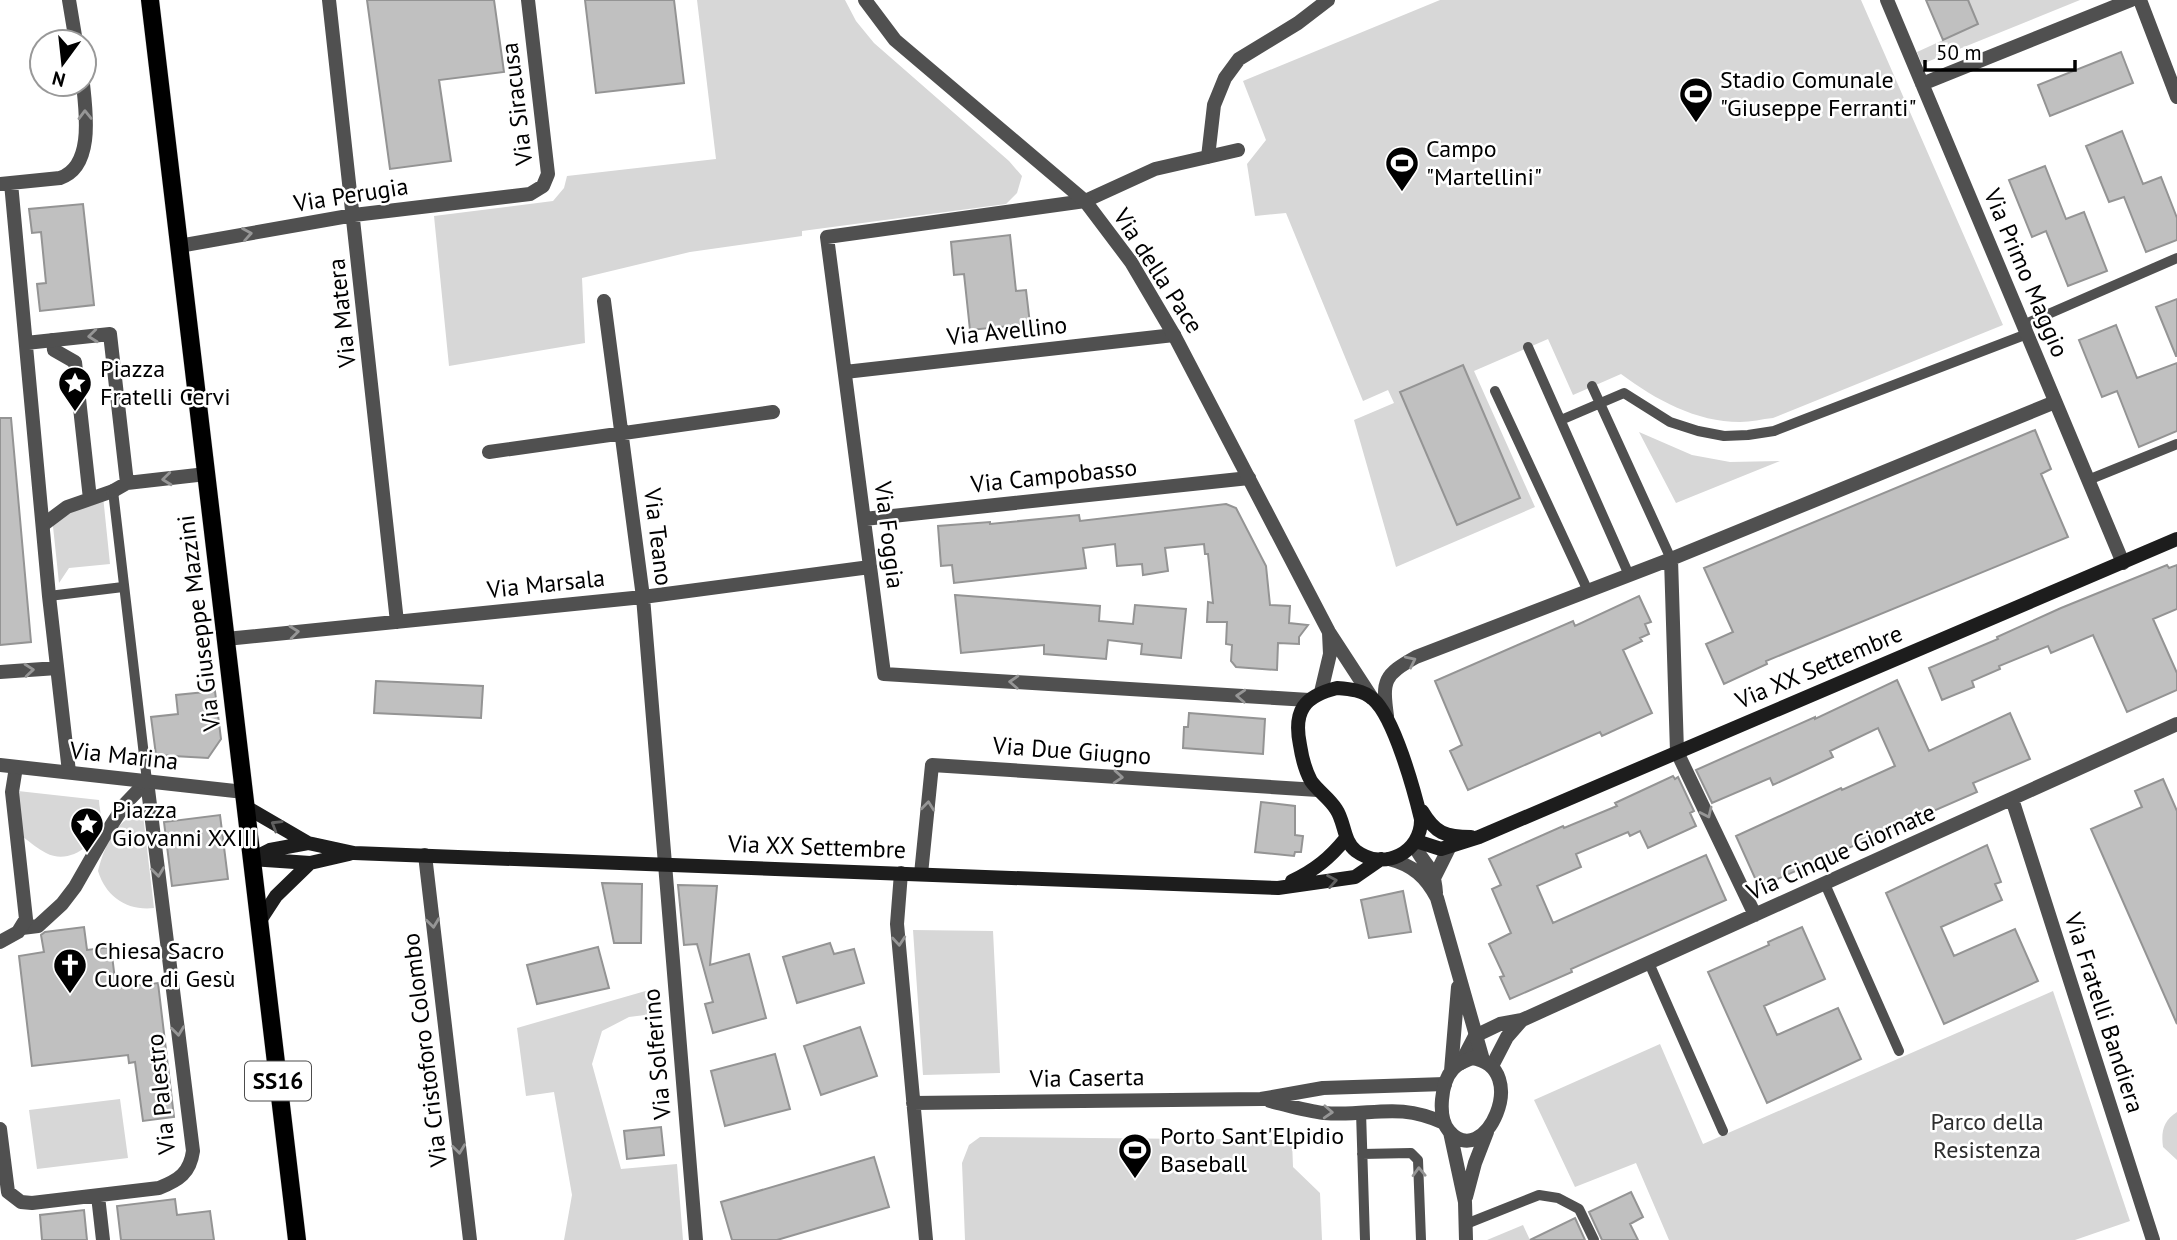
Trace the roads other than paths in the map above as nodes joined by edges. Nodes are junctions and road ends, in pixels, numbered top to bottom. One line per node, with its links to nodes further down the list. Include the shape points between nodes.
1 (69, 0): 10 (street)
2 (150, 0): 20 (main road, Via Giuseppe Mazzini / SS16)
3 (328, 0): 19 (street, Via Matera)
4 (528, 0): 17 (street, Via Siracusa, via 548,174 543,186)
5 (865, 0): 18 (street, Via della Pace, via 895,40)
6 (1328, 0): 15 (street, via 1239,59 1214,105)
7 (1887, 0): 11 (street, Via Primo Maggio)
8 (2131, 0): 11 (street)
9 (2140, 0): 12 (street)
10 (74, 28)
11 (1922, 84): 23 (street, Via Primo Maggio)
12 (2177, 97)
13 (84, 98): 16 (street, one-way to 13, via 69,175 83,146)
14 (1238, 150): 15 (street)
15 (1208, 157): 18 (street, via 1155,169)
16 (5, 184): 26 (street)
17 (530, 194): 19 (street, Via Perugia)
18 (1085, 201): 24 (street, Via della Pace, via 1131,262); 28 (street, Via Foggia, via 827,237)
19 (354, 215): 20 (street, Via Perugia, one-way to 19); 55 (street, Via Matera)
20 (179, 246): 38 (main road, Via Giuseppe Mazzini / SS16)
21 (2177, 258): 23 (lane)
22 (604, 302): 35 (street, Via Teano)
23 (2025, 329): 31 (street, Via Primo Maggio); 32 (lane, via 1774,431 1724,436 1698,432 1670,422 1624,393)
24 (1174, 335): 28 (street, Via Avellino); 39 (street, Via della Pace)
25 (53, 340): 26 (street); 41 (street, one-way to 25, via 110,334); 43 (street, via 54,350 75,362)
26 (26, 343): 45 (street)
27 (1528, 347): 34 (lane)
28 (845, 372): 44 (street, Via Foggia)
29 (1592, 386): 32 (lane)
30 (1495, 391): 52 (lane)
31 (2055, 402): 40 (street, Via Primo Maggio); 47 (street)
32 (1600, 403): 34 (lane); 47 (lane)
33 (773, 412): 35 (street)
34 (1561, 420): 50 (lane)
35 (621, 433): 37 (street); 54 (street, Via Teano)
36 (2177, 444): 40 (lane)
37 (489, 452)
38 (206, 474): 41 (street, one-way to 41); 57 (main road, Via Giuseppe Mazzini / SS16)
39 (1249, 478): 44 (street, Via Campobasso); 56 (street, Via della Pace)
40 (2088, 480): 48 (street, Via Primo Maggio)
41 (127, 483): 42 (street)
42 (113, 491): 43 (street); 51 (lane)
43 (90, 499): 45 (street, via 66,507)
44 (864, 519): 49 (street, Via Foggia)
45 (43, 525): 53 (street)
46 (2177, 539): 48 (main road, Via XX Settembre)
47 (1671, 559): 50 (street); 64 (street)
48 (2123, 563): 64 (main road, Via XX Settembre)
49 (870, 566): 54 (street, Via Marsala); 60 (street, Via Foggia, one-way to 49, via 884,674)
50 (1629, 575): 52 (street)
51 (123, 587): 53 (lane); 68 (lane)
52 (1588, 591): 62 (street, one-way to 52, via 1386,682 1396,668)
53 (49, 596): 58 (street)
54 (643, 597): 55 (street, Via Marsala); 83 (street, Via Teano)
55 (397, 622): 57 (street, Via Marsala, one-way to 55)
56 (1329, 632): 60 (street, via 1330,654); 61 (street, Via della Pace)
57 (226, 639): 70 (main road, Via Giuseppe Mazzini / SS16)
58 (57, 667): 59 (street, one-way to 58); 67 (street)
59 (0, 672)
60 (1315, 696): 61 (main road, via 1338,688 1354,689); 69 (main road, via 1298,719 1297,734 1307,774)
61 (1372, 698): 62 (main road)
62 (1387, 716): 72 (main road)
63 (2177, 724): 71 (street, Via Cinque Giornate)
64 (1677, 752): 73 (main road, Via XX Settembre); 90 (street, one-way to 90)
65 (0, 765): 66 (street, Via Marina)
66 (16, 766): 67 (street, Via Marina); 92 (street, via 12,792 26,913)
67 (69, 772): 68 (street, Via Marina)
68 (147, 781): 70 (street, Via Marina); 92 (street, via 119,813 62,904 38,926); 109 (street, Via Palestro, one-way to 109, via 193,1151 191,1163 177,1181 159,1188)
69 (1318, 790): 74 (main road, via 1336,809); 85 (street, Via Due Giugno, one-way to 69, via 932,765)
70 (245, 799): 75 (main road, Via XX Settembre, one-way to 70); 80 (main road, Via Giuseppe Mazzini / SS16)
71 (2012, 799): 87 (street, Via Cinque Giornate); 121 (street, Via Fratelli Bandiera)
72 (1417, 802): 73 (main road, Via XX Settembre, via 1437,831); 76 (main road, via 1421,826)
73 (1479, 837): 77 (main road, Via XX Settembre)
74 (1346, 838): 81 (main road, via 1360,854); 88 (main road, Via XX Settembre, via 1315,870)
75 (308, 843): 78 (main road, Via XX Settembre); 80 (main road, Via XX Settembre, via 270,850)
76 (1415, 843): 77 (main road); 81 (main road, Via XX Settembre); 86 (street)
77 (1449, 848): 86 (street)
78 (354, 853): 79 (main road, Via XX Settembre); 82 (main road, Via XX Settembre)
79 (425, 855): 83 (main road, Via XX Settembre); 114 (street, Via Cristoforo Colombo, one-way to 114)
80 (252, 859): 82 (main road, Via XX Settembre); 91 (main road, Via Giuseppe Mazzini / SS16)
81 (1385, 859): 88 (main road, Via XX Settembre, one-way to 81, via 1355,877); 89 (street, via 1402,862 1419,873)
82 (310, 863): 91 (main road, via 276,896)
83 (663, 864): 84 (main road, Via XX Settembre); 115 (street, Via Solferino)
84 (901, 873): 85 (main road, Via XX Settembre); 102 (street, one-way to 102, via 897,924)
85 (921, 874): 88 (main road, Via XX Settembre)
86 (1435, 876): 89 (street)
87 (1825, 884): 90 (street, Via Cinque Giornate); 98 (lane)
88 (1278, 888)
89 (1437, 898): 95 (street)
90 (1755, 915): 94 (street, Via Cinque Giornate)
91 (259, 922): 113 (main road, Via Giuseppe Mazzini / SS16)
92 (22, 928): 93 (street)
93 (0, 942)
94 (1649, 963): 96 (street, Via Cinque Giornate); 106 (lane)
95 (1458, 975): 97 (street); 100 (street)
96 (1522, 1020): 97 (street, Via Cinque Giornate); 99 (street, Via Cinque Giornate)
97 (1475, 1036): 99 (street); 100 (street)
98 (1899, 1051)
99 (1488, 1063): 100 (street, via 1472,1058); 107 (street, via 1498,1076 1500,1093)
100 (1452, 1072): 101 (street, Via Caserta); 104 (street, via 1442,1103)
101 (1261, 1099): 102 (street, Via Caserta); 103 (street, Via Caserta, one-way to 103, via 1324,1113)
102 (914, 1103): 116 (street)
103 (1361, 1112): 104 (street, Via Caserta, via 1424,1114); 108 (lane)
104 (1447, 1128): 107 (street, via 1467,1140); 110 (street)
105 (0, 1129): 109 (street, Via Palestro, via 8,1192 14,1198 32,1203)
106 (1723, 1131)
107 (1487, 1132): 110 (street)
108 (1362, 1154): 117 (lane); 118 (lane, one-way to 108, via 1418,1160 1411,1153)
109 (98, 1196): 112 (street)
110 (1465, 1202): 111 (street)
111 (1466, 1224): 119 (street); 120 (lane, via 1539,1195 1579,1209)
112 (103, 1240)
113 (297, 1240)
114 (470, 1240)
115 (696, 1240)
116 (926, 1240)
117 (1365, 1240)
118 (1421, 1240)
119 (1466, 1240)
120 (1594, 1240)
121 (2152, 1240)

